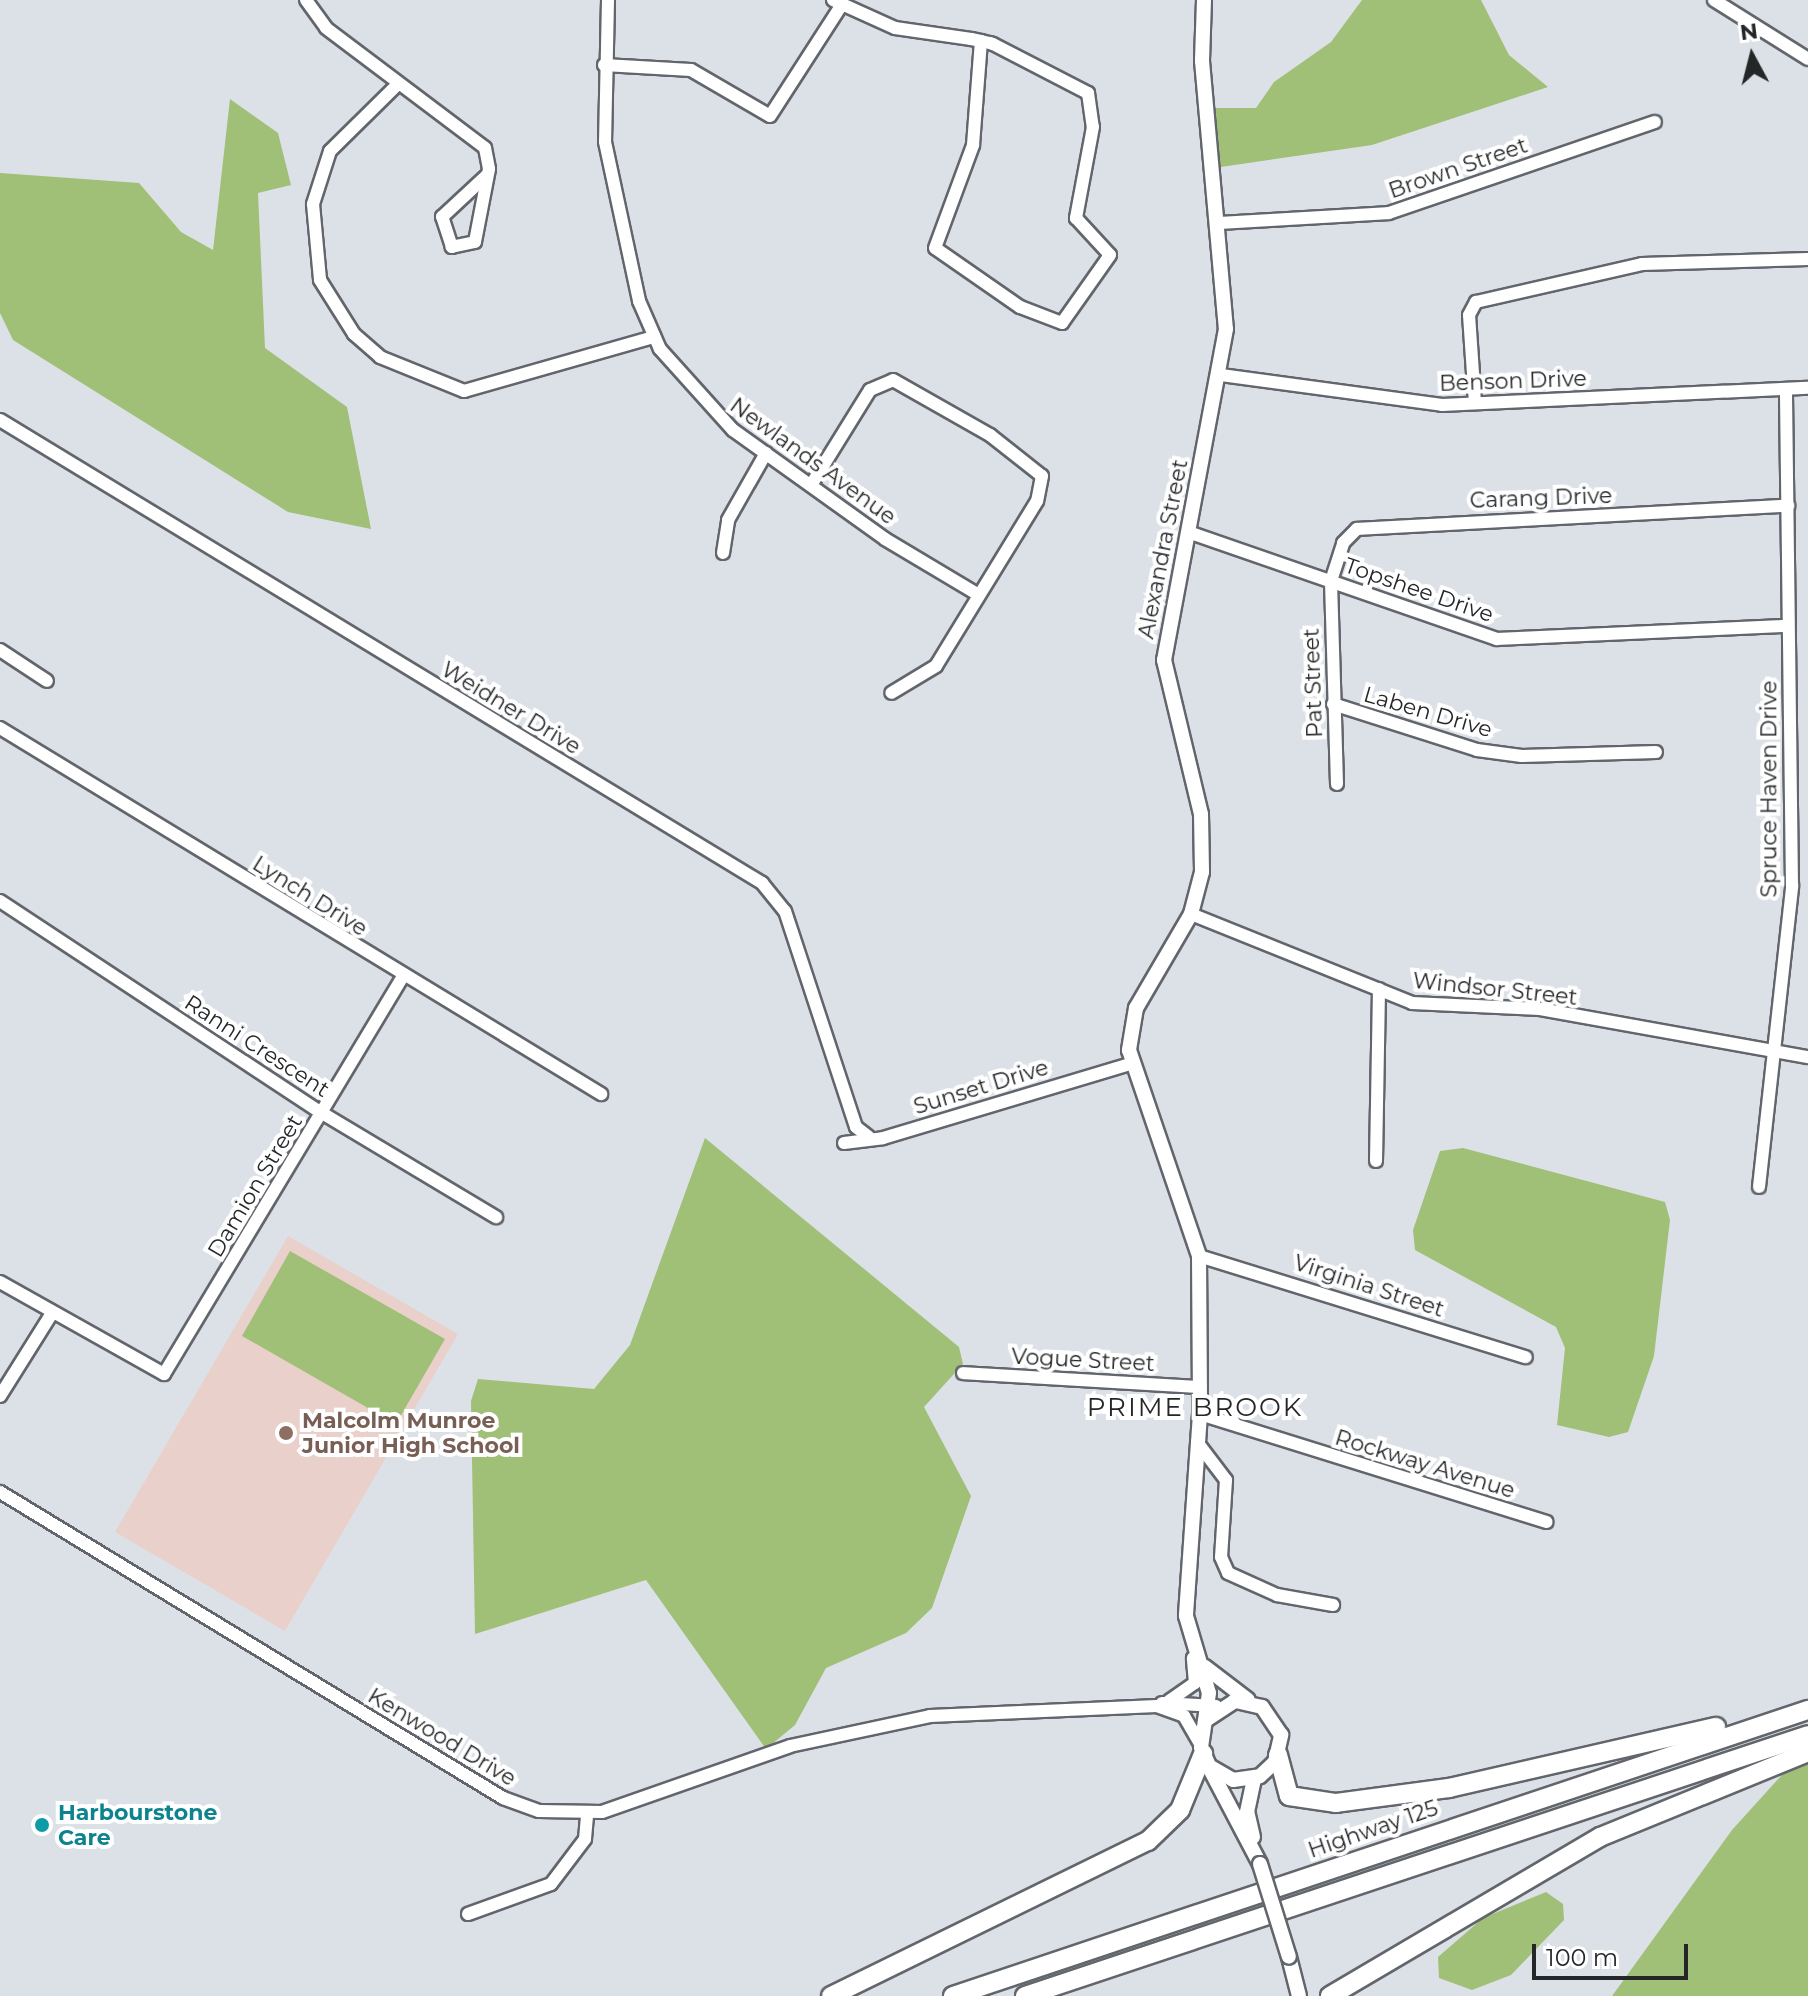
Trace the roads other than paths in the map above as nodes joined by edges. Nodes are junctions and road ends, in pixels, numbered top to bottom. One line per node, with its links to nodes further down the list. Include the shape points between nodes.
1 (306, 0): 9 (street, via 313,16)
2 (608, 0): 8 (street, Newlands Avenue)
3 (1204, 0): 12 (main road, Alexandra Street, via 1202,61)
4 (1714, 0): 7 (street)
5 (837, 3): 6 (street, via 908,31); 8 (street, via 770,116 691,70)
6 (981, 41): 6 (street, via 1088,93 1093,127 1076,218 1110,255 1074,313 1052,324 967,275 935,248 973,145)
7 (1808, 59)
8 (604, 65): 14 (street, Newlands Avenue, via 605,142)
9 (397, 85): 11 (street, via 479,139 488,157); 14 (street, via 330,151 314,194 316,263 354,334 380,357 464,391)
10 (1655, 122): 12 (street, Brown Street, via 1389,213)
11 (486, 176): 11 (street, via 475,242 452,247 442,217)
12 (1221, 223): 15 (main road, Alexandra Street, via 1228,285)
13 (1808, 259): 18 (street, via 1642,264 1476,302 1469,315)
14 (654, 337): 20 (street, Newlands Avenue, via 703,402)
15 (1221, 375): 18 (street, Benson Drive, via 1378,401); 23 (main road, Alexandra Street)
16 (1808, 388): 17 (street, Benson Drive)
17 (1786, 389): 18 (street, Benson Drive); 22 (street, Spruce Haven Drive)
18 (1475, 403)
19 (0, 420): 44 (street, Weidner Drive, via 762,883 785,911 856,1127)
20 (766, 453): 21 (street, Newlands Avenue); 24 (street, via 728,520)
21 (813, 482): 26 (street, Newlands Avenue, via 885,539); 26 (street, via 864,398 884,381 910,387 1024,458 1042,476 1041,493)
22 (1788, 506): 25 (street, Carang Drive, via 1373,524 1347,538); 27 (street, Spruce Haven Drive)
23 (1188, 532): 25 (street, Topshee Drive); 36 (main road, Alexandra Street, via 1164,660 1204,844)
24 (723, 553)
25 (1331, 581): 27 (street, Topshee Drive, via 1497,639); 31 (street, Pat Street)
26 (979, 595): 30 (street, via 930,673)
27 (1788, 626): 39 (street, Spruce Haven Drive, via 1792,886)
28 (0, 650): 29 (street)
29 (47, 681)
30 (891, 693)
31 (1333, 704): 33 (street, Laben Drive, via 1477,750 1522,756); 34 (street, Pat Street)
32 (0, 728): 37 (street, Lynch Drive)
33 (1656, 752)
34 (1337, 784)
35 (0, 901): 43 (street, Ranni Crescent)
36 (1191, 914): 38 (street, Windsor Street); 41 (main road, Alexandra Street, via 1136,1008)
37 (403, 977): 42 (street, Lynch Drive); 43 (street, Damion Street)
38 (1379, 989): 39 (street, Windsor Street, via 1412,1003 1540,1009); 46 (street)
39 (1771, 1054): 40 (street, Windsor Street); 47 (street, Spruce Haven Drive)
40 (1808, 1057)
41 (1130, 1064): 44 (street, Sunset Drive); 49 (main road, Alexandra Street, via 1186,1202)
42 (601, 1094)
43 (322, 1113): 48 (street, Ranni Crescent); 51 (street, Damion Street, via 164,1374)
44 (869, 1137): 45 (street, Sunset Drive)
45 (844, 1143)
46 (1376, 1161)
47 (1759, 1187)
48 (496, 1217)
49 (1199, 1256): 52 (street, Virginia Street); 54 (main road, Alexandra Street)
50 (0, 1282): 51 (street)
51 (52, 1313): 55 (street)
52 (1526, 1357)
53 (963, 1373): 54 (street, Vogue Street)
54 (1201, 1387): 56 (main road, Alexandra Street)
55 (0, 1396)
56 (1200, 1414): 57 (main road, Alexandra Street); 59 (street, Rockway Avenue)
57 (1197, 1442): 60 (street, via 1226,1480 1221,1552 1228,1573 1277,1595); 61 (main road, Alexandra Street, via 1186,1605)
58 (0, 1492): 72 (street, Kenwood Drive, via 503,1798)
59 (1547, 1522)
60 (1333, 1605)
61 (1191, 1649): 62 (street, via 1195,1683); 63 (main road, via 1224,1686); 66 (main road, Alexandra Street)
62 (1162, 1703): 64 (street, Kenwood Drive); 66 (street, Kenwood Drive)
63 (1256, 1703): 66 (main road); 70 (main road, via 1279,1728)
64 (1148, 1706): 69 (street, Kenwood Drive, via 1184,1716); 72 (street, Kenwood Drive, via 867,1726)
65 (1808, 1708): 70 (highway, via 1462,1786 1350,1802 1296,1800 1282,1787); 77 (highway, Highway 125)
66 (1212, 1711): 69 (main road)
67 (1808, 1735): 78 (highway)
68 (1808, 1752): 75 (highway, via 1600,1837 1445,1922)
69 (1203, 1754): 71 (main road, via 1226,1778); 73 (main road); 76 (highway, via 1180,1810 1148,1841)
70 (1278, 1755): 71 (main road)
71 (1254, 1779): 73 (main road, via 1247,1812)
72 (587, 1814): 74 (street, via 585,1839 551,1884)
73 (1260, 1864): 79 (main road, bridge)
74 (468, 1914)
75 (1335, 1994)
76 (831, 1996)
77 (953, 1996)
78 (1025, 1996)
79 (1299, 1996)

